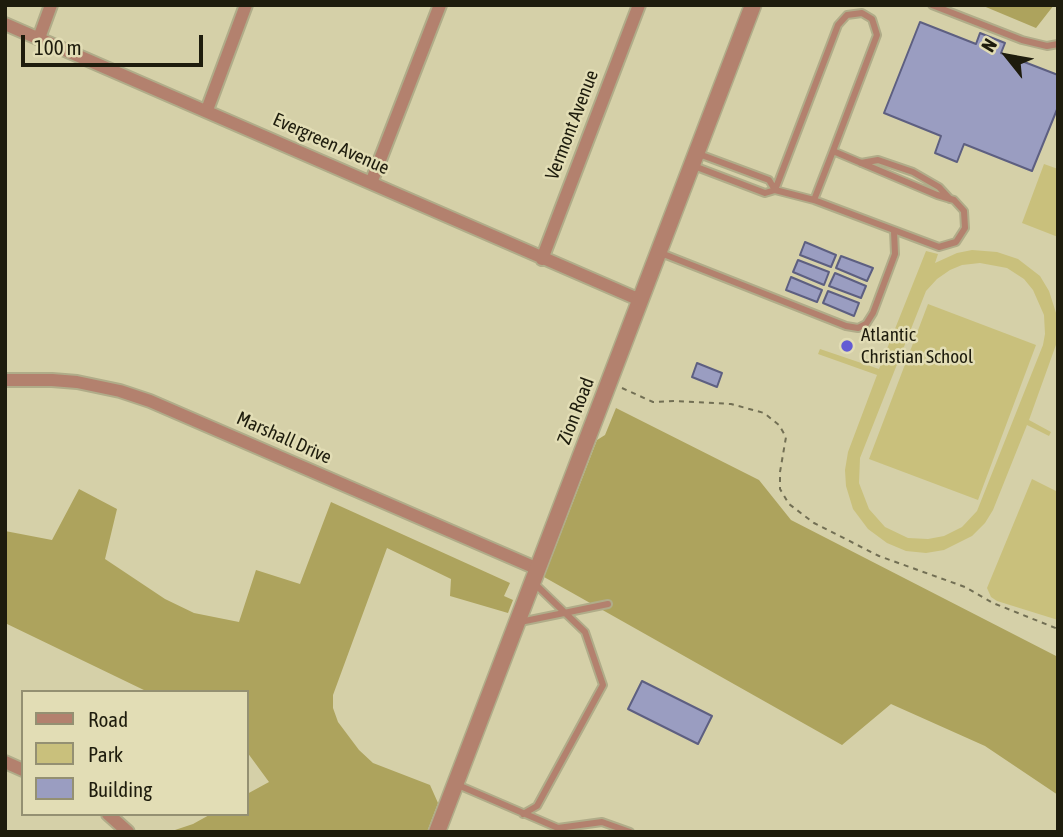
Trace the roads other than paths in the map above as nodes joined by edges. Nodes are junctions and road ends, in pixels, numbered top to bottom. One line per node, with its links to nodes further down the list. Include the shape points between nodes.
1 (51, 5): 8 (street)
2 (246, 5): 10 (street)
3 (440, 5): 14 (street)
4 (639, 5): 20 (street, Vermont Avenue)
5 (753, 5): 12 (street, Zion Road)
6 (932, 5): 9 (lane, via 1022,40)
7 (5, 24): 8 (street, Evergreen Avenue)
8 (39, 38): 10 (street, Evergreen Avenue)
9 (1058, 44)
10 (207, 110): 14 (street, Evergreen Avenue)
11 (833, 151): 13 (lane); 15 (lane, via 877,35 872,19 862,13 848,15 838,25); 17 (lane)
12 (694, 159): 15 (lane, via 765,193); 15 (lane, via 769,180); 19 (street, Zion Road)
13 (861, 163): 16 (lane); 16 (lane, via 878,160 913,172)
14 (370, 183): 20 (street, Evergreen Avenue)
15 (775, 190): 17 (lane)
16 (950, 198): 18 (lane, via 962,207 966,222 960,238 951,244 936,246)
17 (814, 200): 18 (lane)
18 (894, 231): 19 (lane, via 895,254 873,313 858,328)
19 (658, 252): 21 (street, Zion Road)
20 (542, 259): 21 (street, Evergreen Avenue)
21 (640, 300): 23 (street, Zion Road)
22 (5, 380): 23 (street, Marshall Drive, via 77,382 150,401)
23 (536, 575): 25 (lane); 26 (street, Zion Road)
24 (608, 604): 25 (lane)
25 (565, 612): 26 (lane); 30 (lane, via 585,632 603,685 537,806)
26 (518, 622): 29 (street, Zion Road)
27 (5, 762): 28 (street)
28 (21, 769)
29 (456, 784): 30 (lane); 34 (street, Zion Road)
30 (523, 814): 32 (lane)
31 (110, 816): 33 (street)
32 (571, 829): 35 (lane, via 602,822)
33 (128, 832)
34 (437, 832)
35 (630, 832)

